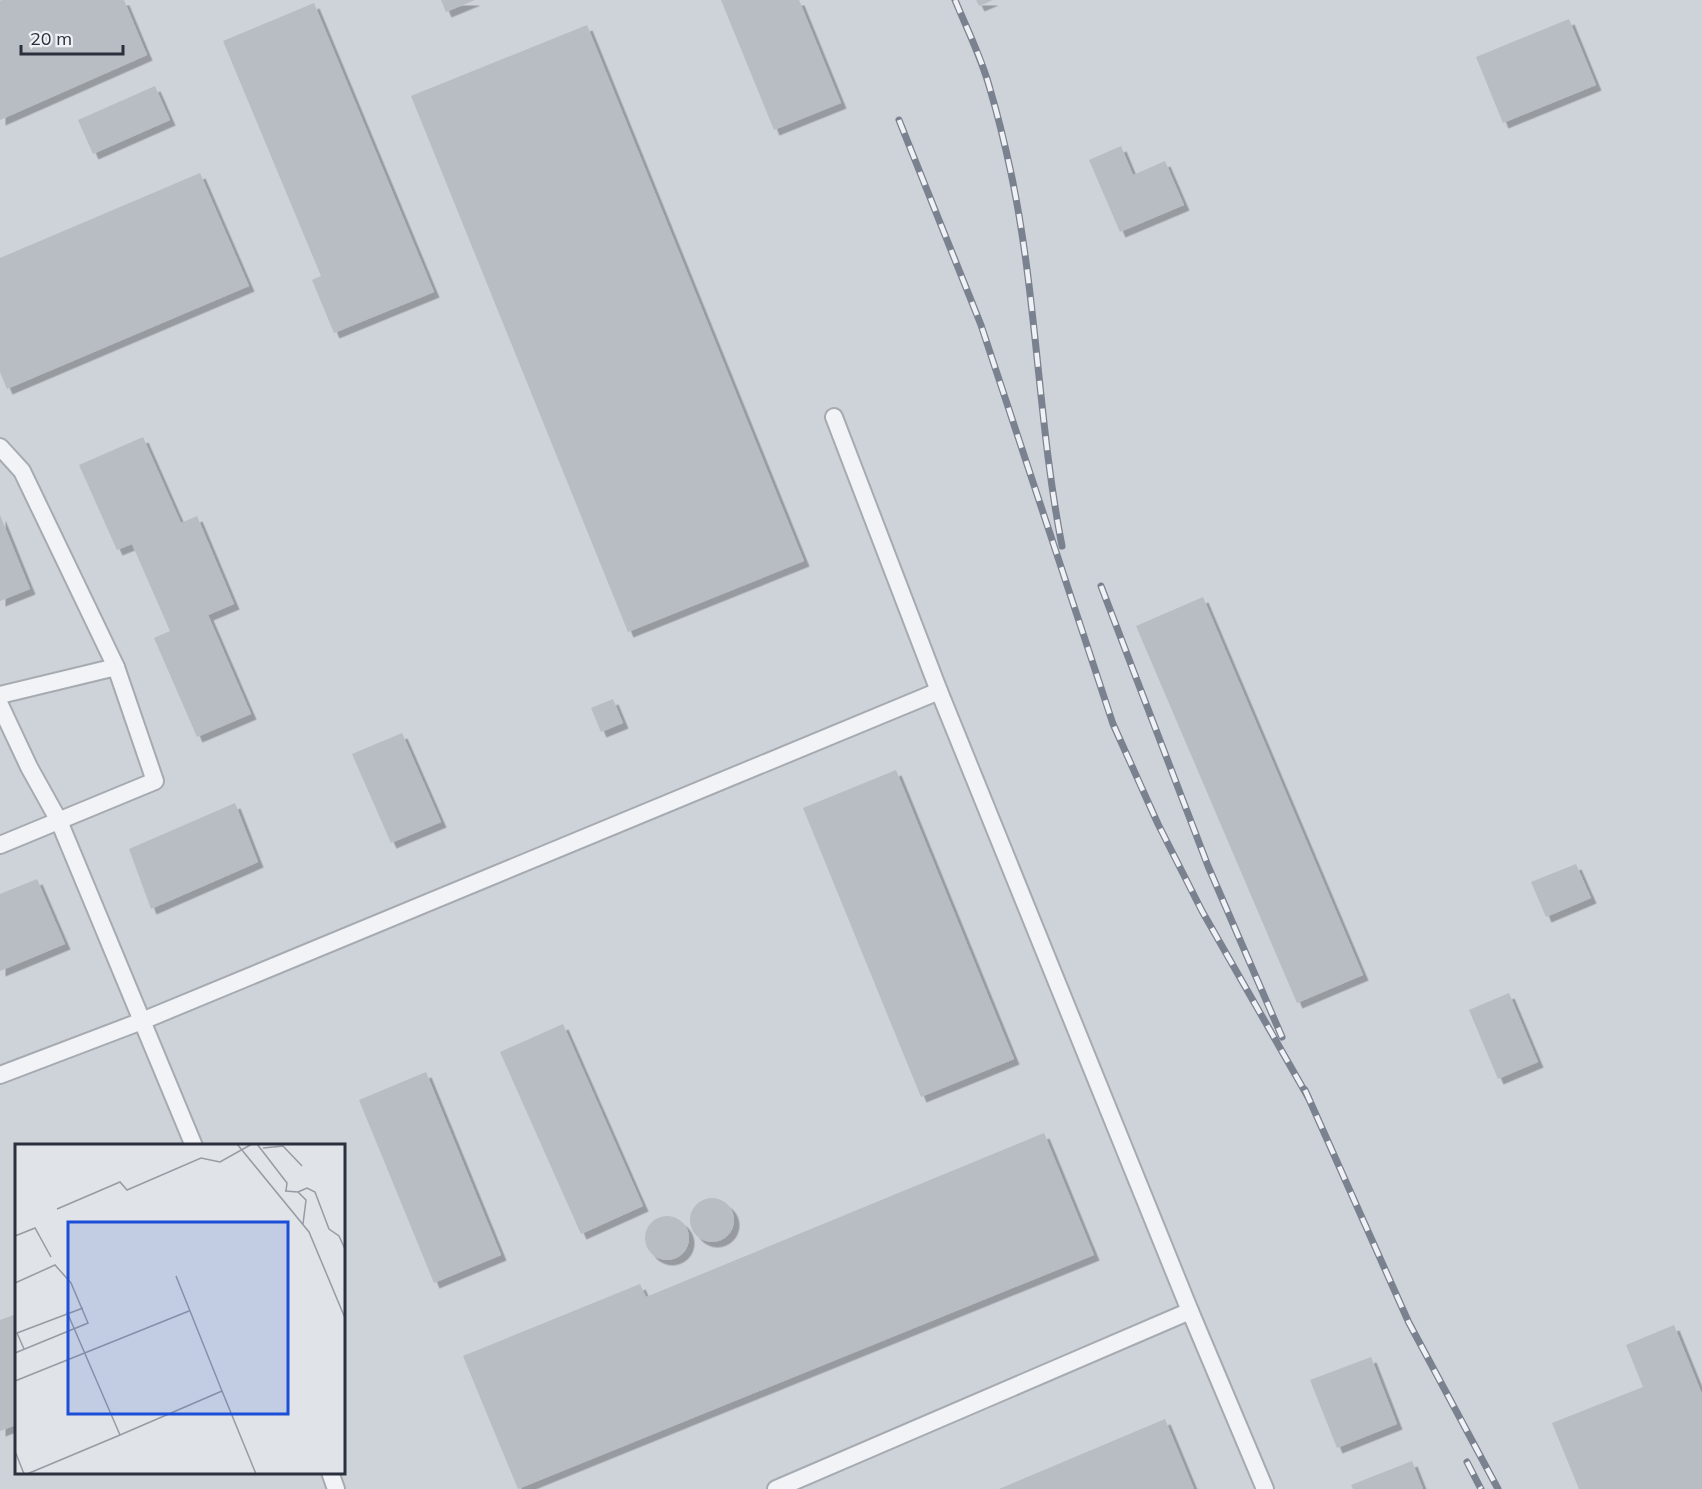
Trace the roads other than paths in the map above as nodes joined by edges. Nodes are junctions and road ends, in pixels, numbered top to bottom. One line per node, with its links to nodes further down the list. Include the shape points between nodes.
1 (834, 417): 4 (lane)
2 (0, 447): 3 (lane, via 22,471)
3 (116, 667): 5 (lane); 7 (lane, via 155,781)
4 (939, 691): 9 (lane); 12 (lane)
5 (0, 695)
6 (0, 705): 7 (lane)
7 (59, 821): 8 (lane); 9 (lane)
8 (0, 845)
9 (142, 1021): 10 (lane); 11 (lane)
10 (0, 1075)
11 (193, 1144)
12 (1190, 1311): 15 (lane); 16 (lane)
13 (330, 1474): 14 (lane)
14 (336, 1489)
15 (776, 1489)
16 (1265, 1489)

